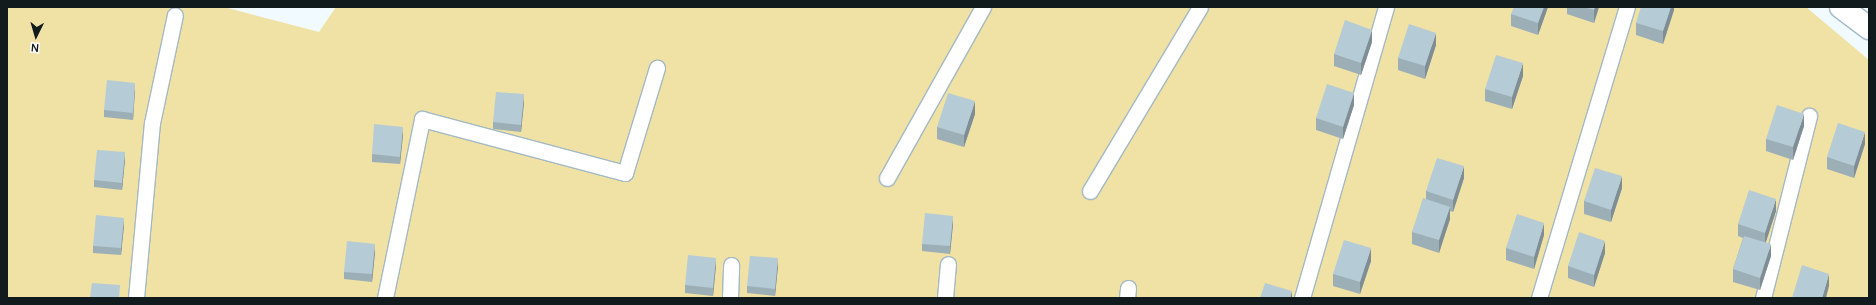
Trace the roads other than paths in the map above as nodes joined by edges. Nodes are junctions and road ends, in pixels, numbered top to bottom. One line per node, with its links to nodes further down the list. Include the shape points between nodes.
1 (983, 7): 10 (lane)
2 (1200, 7): 11 (lane)
3 (1386, 7): 18 (lane)
4 (1627, 7): 19 (lane)
5 (1841, 7): 7 (street)
6 (175, 15): 14 (lane, via 152,123)
7 (1869, 28)
8 (658, 68): 15 (lane, via 625,173 422,119)
9 (1809, 116): 20 (lane)
10 (887, 178)
11 (1090, 191)
12 (948, 264): 17 (lane)
13 (731, 265): 16 (lane)
14 (136, 298)
15 (385, 298)
16 (730, 298)
17 (945, 298)
18 (1302, 298)
19 (1539, 298)
20 (1763, 298)

